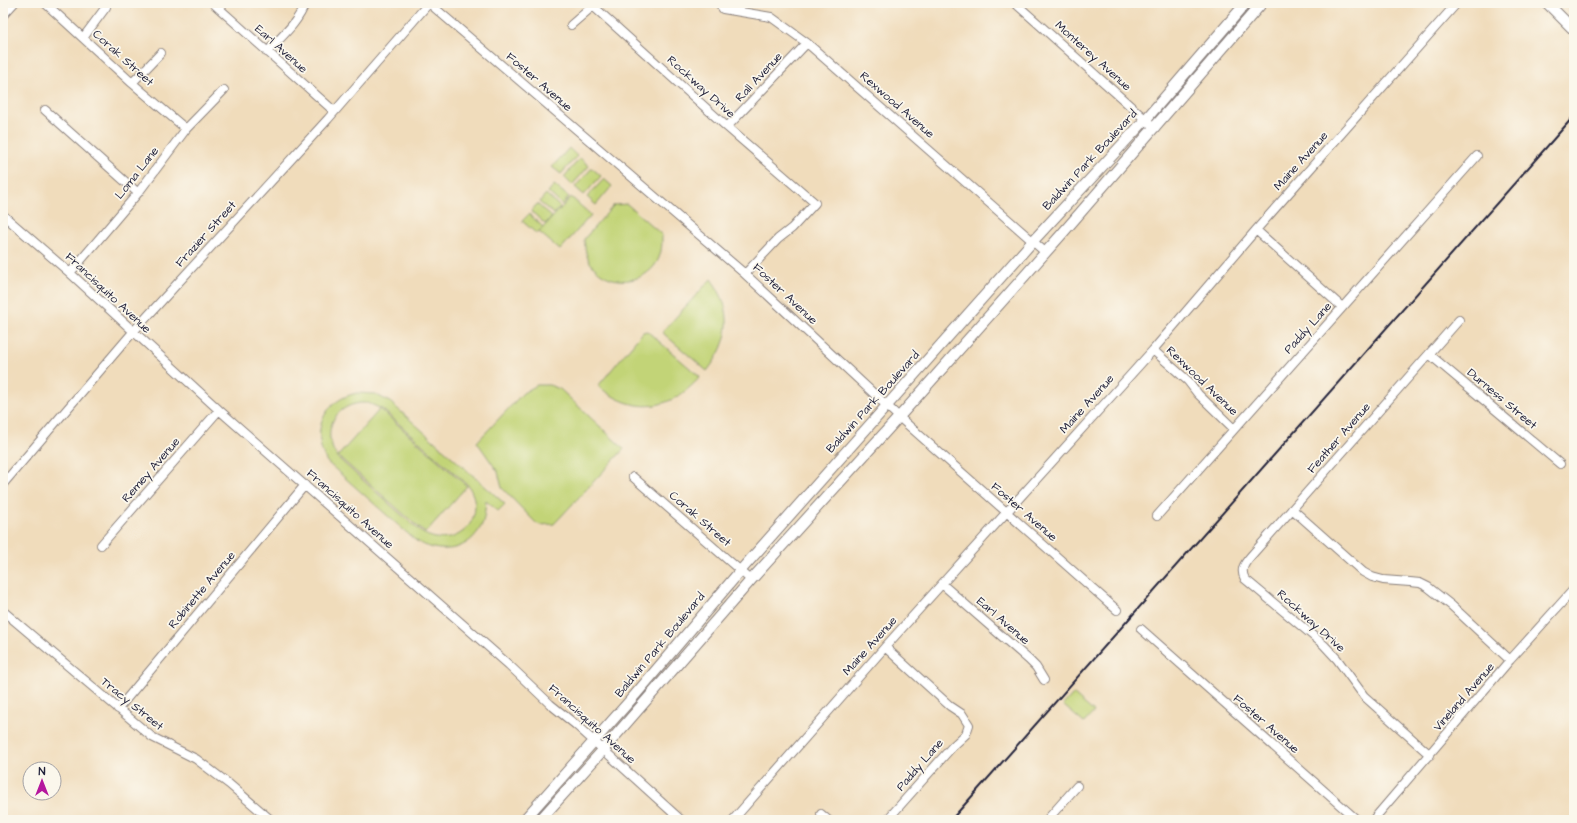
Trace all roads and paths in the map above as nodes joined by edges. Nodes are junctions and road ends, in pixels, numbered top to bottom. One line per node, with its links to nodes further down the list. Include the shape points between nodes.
1 (14, 3): 13 (street)
2 (45, 3): 16 (street, Corak Street)
3 (213, 3): 18 (street, Earl Avenue)
4 (305, 3): 18 (street, via 296,19)
5 (429, 3): 23 (street, Frazier Street); 35 (street, Foster Avenue)
6 (719, 3): 17 (street, Rexwood Avenue, via 723,9 771,17)
7 (1016, 3): 24 (street, Monterey Avenue)
8 (1246, 3): 24 (main road, Baldwin Park Boulevard)
9 (1262, 3): 26 (main road, Baldwin Park Boulevard)
10 (1457, 3): 31 (street, Maine Avenue)
11 (1547, 3): 15 (main road)
12 (106, 7): 16 (street)
13 (3, 15)
14 (571, 25): 25 (street, Rockway Drive, via 593,6)
15 (1574, 30)
16 (83, 38): 20 (street, Corak Street)
17 (807, 42): 25 (street, Rall Avenue); 32 (street, Rexwood Avenue)
18 (266, 52): 23 (street, Earl Avenue)
19 (161, 53): 20 (street)
20 (132, 83): 27 (street, Corak Street)
21 (224, 90): 27 (street, Loma Lane)
22 (45, 110): 29 (street)
23 (334, 111): 38 (street, Frazier Street)
24 (1146, 119): 26 (street, Monterey Avenue); 32 (main road, Baldwin Park Boulevard)
25 (727, 127): 35 (street, Rockway Drive, via 816,203)
26 (1155, 128): 33 (main road, Baldwin Park Boulevard)
27 (186, 129): 29 (street, Loma Lane)
28 (1477, 156): 36 (street, Paddy Lane)
29 (138, 193): 34 (street, Loma Lane)
30 (3, 215): 34 (street, Francisquito Avenue)
31 (1256, 230): 36 (street); 39 (street, Maine Avenue)
32 (1033, 241): 33 (street, Rexwood Avenue); 41 (main road, Baldwin Park Boulevard)
33 (1046, 252): 43 (main road, Baldwin Park Boulevard)
34 (70, 273): 38 (street, Francisquito Avenue)
35 (745, 274): 41 (street, Foster Avenue)
36 (1342, 307): 44 (street, Paddy Lane)
37 (1459, 320): 40 (street, Feather Avenue)
38 (133, 332): 42 (street, Francisquito Avenue); 47 (street, Frazier Street)
39 (1152, 350): 44 (street, Rexwood Avenue, via 1188,381); 50 (street, Maine Avenue)
40 (1429, 354): 45 (street, Durness Street); 49 (street, Feather Avenue)
41 (888, 406): 43 (street, Foster Avenue); 53 (main road, Baldwin Park Boulevard)
42 (219, 410): 48 (street, Francisquito Avenue); 52 (street, Remey Avenue)
43 (899, 417): 50 (street, Foster Avenue); 55 (main road, Baldwin Park Boulevard)
44 (1234, 429): 51 (street, Paddy Lane)
45 (1560, 464)
46 (633, 477): 53 (street, Corak Street)
47 (3, 484)
48 (305, 485): 64 (street, Robinette Avenue); 65 (street, Francisquito Avenue)
49 (1292, 509): 54 (street, Feather Avenue, via 1250,557 1242,568); 62 (street, via 1363,572 1372,577 1428,587)
50 (1006, 512): 56 (street, Maine Avenue); 59 (street, Foster Avenue)
51 (1157, 516)
52 (101, 545)
53 (741, 570): 55 (street, Corak Street); 65 (main road, Baldwin Park Boulevard)
54 (1242, 574): 67 (street, Rockway Drive, via 1324,645 1364,696)
55 (751, 580): 66 (main road, Baldwin Park Boulevard)
56 (942, 584): 61 (street, Maine Avenue); 63 (street, Earl Avenue, via 1029,660)
57 (1574, 589): 62 (street, Vineland Avenue)
58 (3, 610): 64 (street, Tracy Street)
59 (1117, 610)
60 (1141, 630): 78 (street, Foster Avenue)
61 (885, 647): 74 (street, Maine Avenue); 76 (street, Paddy Lane, via 962,714 969,725 966,734)
62 (1510, 660): 67 (street, Vineland Avenue)
63 (1044, 680)
64 (118, 709): 71 (street, Tracy Street, via 152,737 196,759)
65 (594, 742): 66 (street, Francisquito Avenue); 70 (main road, Baldwin Park Boulevard)
66 (603, 750): 72 (main road, Baldwin Park Boulevard); 73 (street, Francisquito Avenue)
67 (1430, 755): 79 (street, Vineland Avenue)
68 (1077, 786): 77 (street)
69 (821, 814): 75 (street)
70 (525, 819)
71 (271, 820)
72 (540, 820)
73 (681, 820)
74 (733, 820)
75 (828, 820)
76 (887, 820)
77 (1047, 820)
78 (1357, 820)
79 (1373, 820)

